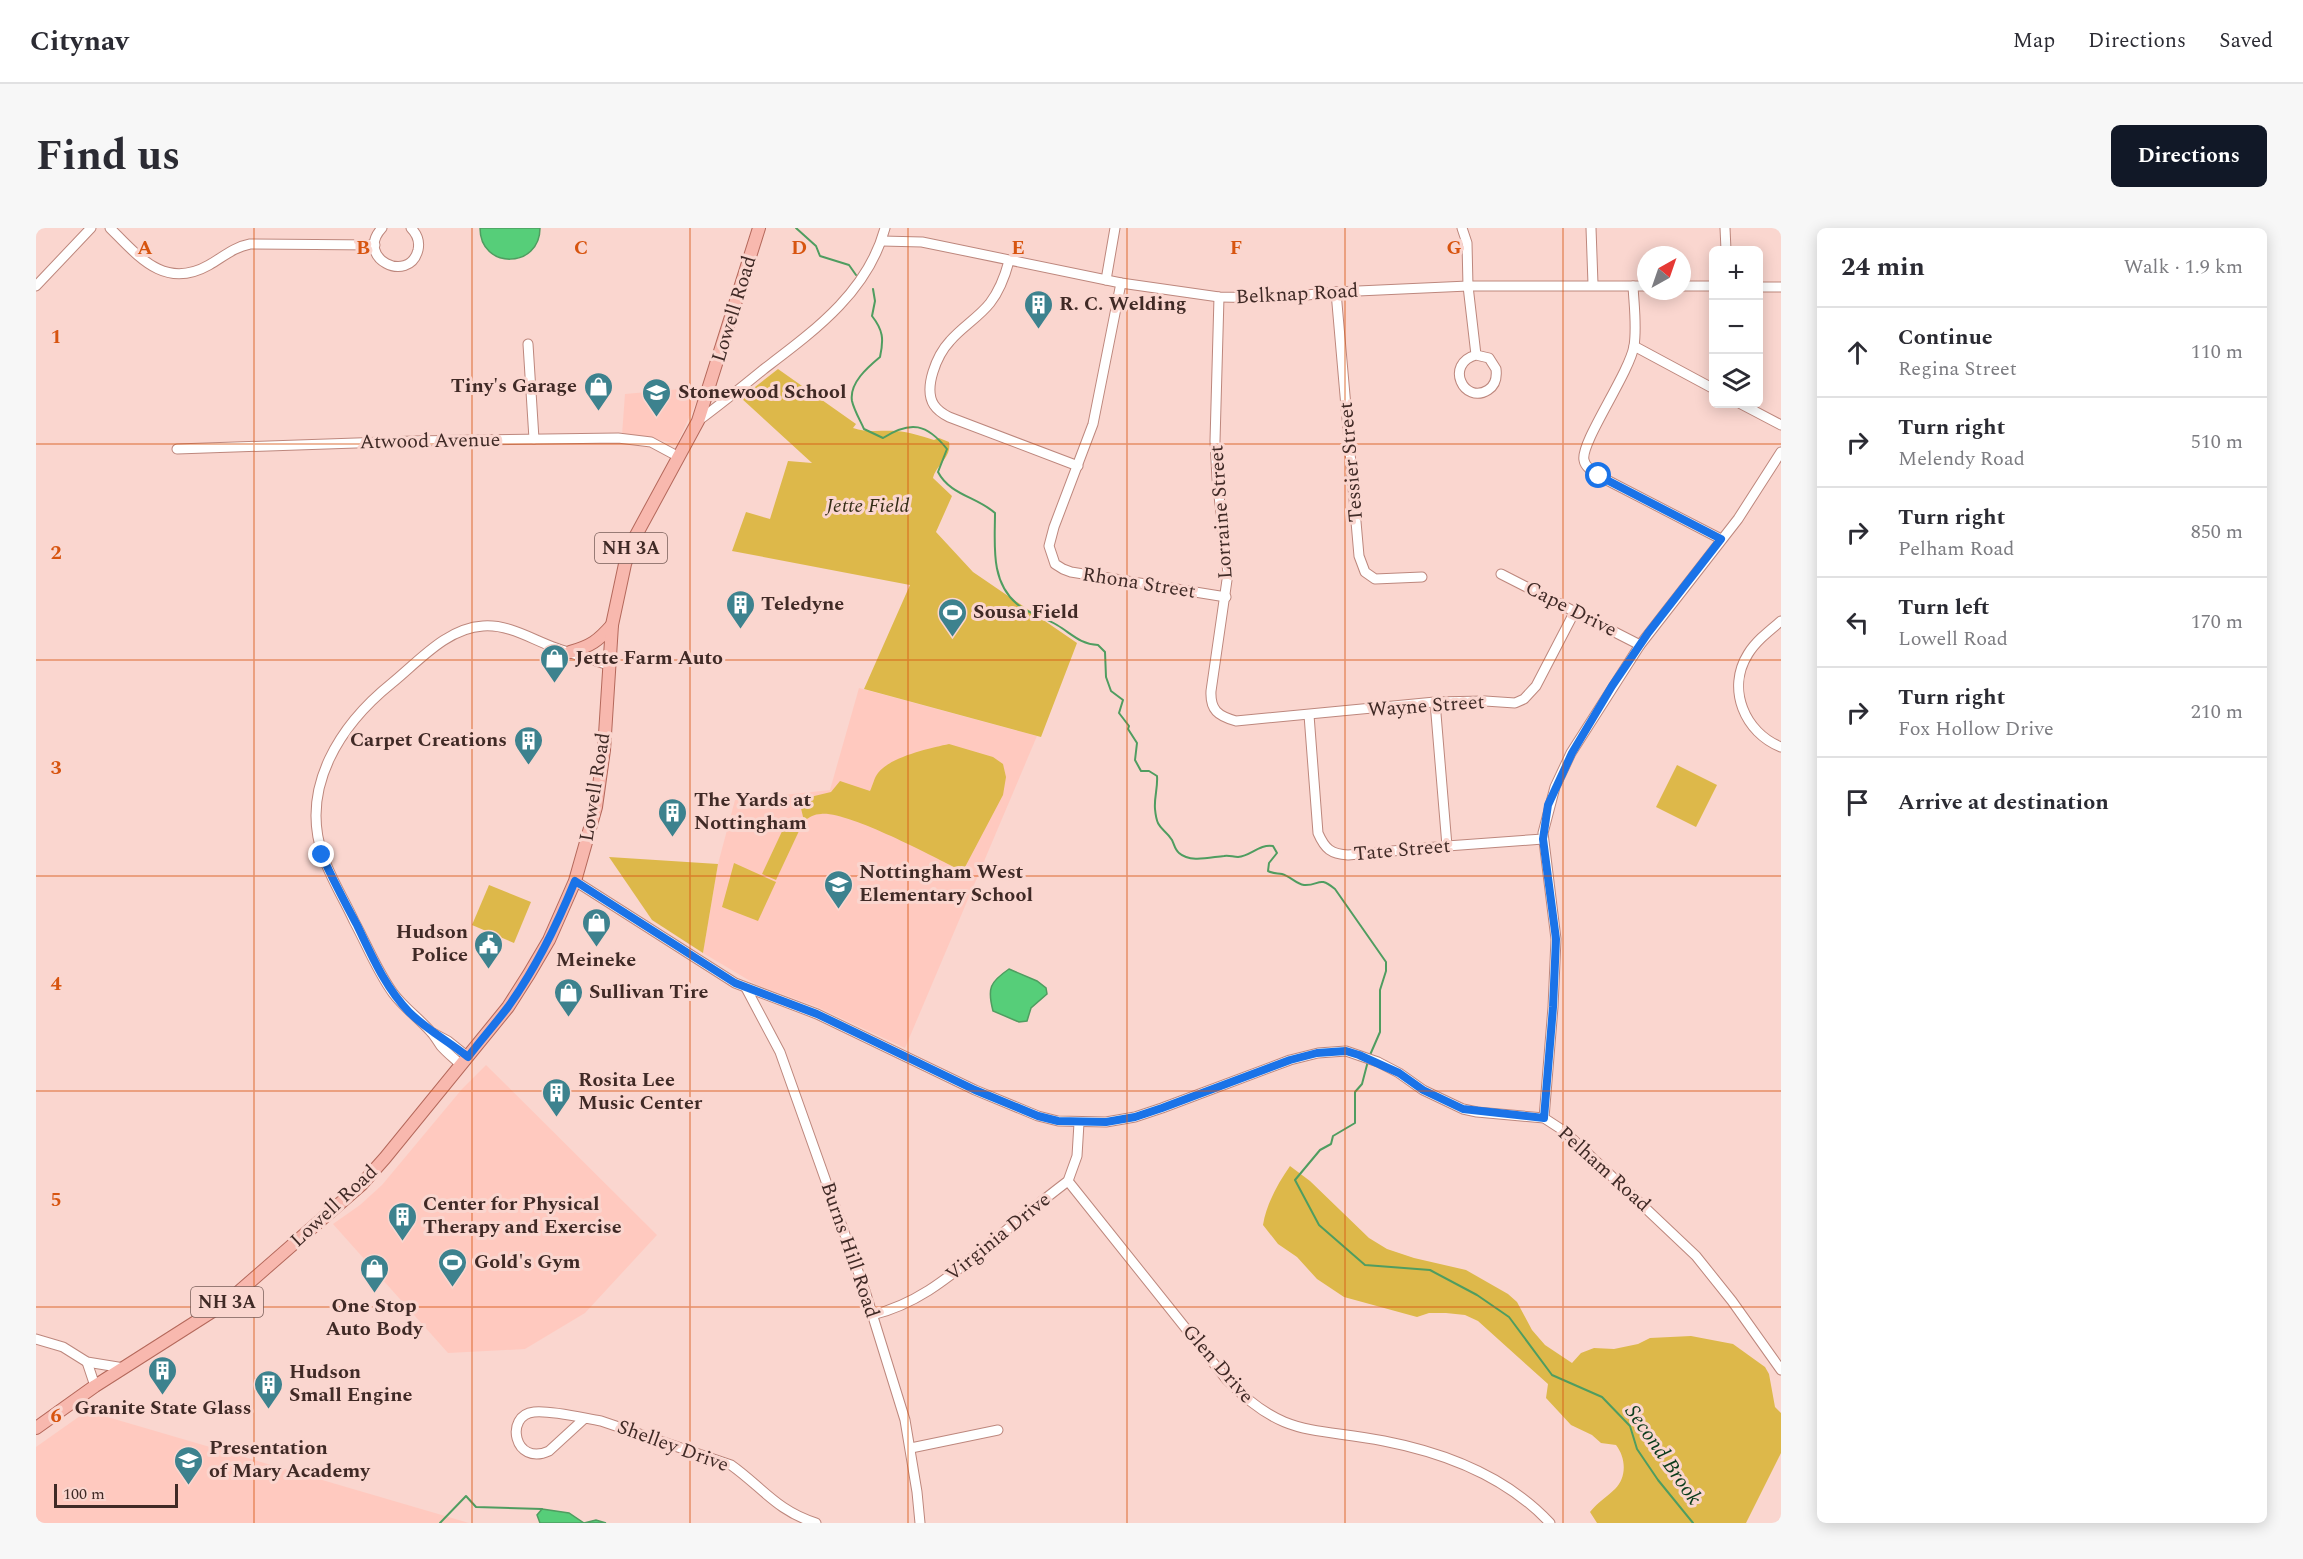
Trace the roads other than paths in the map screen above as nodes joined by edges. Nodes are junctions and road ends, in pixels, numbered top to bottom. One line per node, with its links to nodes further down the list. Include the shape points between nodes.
1 (91, 228): 19 (street)
2 (110, 228): 12 (street, via 147,263 173,274 196,272 250,244)
3 (382, 228): 12 (street)
4 (411, 228): 12 (street, via 419,245 408,264 386,264 379,258)
5 (759, 228): 33 (main road, Lowell Road / NH 3A)
6 (885, 228): 11 (street)
7 (1115, 228): 15 (street)
8 (1462, 228): 17 (street, via 1467,243)
9 (1591, 228): 18 (street)
10 (1725, 228): 13 (street)
11 (882, 241): 14 (street, Belknap Road, via 921,242); 33 (street, via 864,276 837,310)
12 (375, 245)
13 (1726, 246)
14 (1009, 261): 15 (street, Belknap Road); 39 (street, via 995,296 942,351 932,378 934,405 949,417)
15 (1106, 280): 16 (street, Belknap Road)
16 (1121, 283): 27 (street, Belknap Road); 39 (street, via 1093,424)
17 (1468, 285): 18 (street, Belknap Road); 26 (street, Belknap Road); 30 (street)
18 (1593, 285): 20 (street, Belknap Road)
19 (36, 286)
20 (1633, 286): 21 (street, Belknap Road); 29 (street)
21 (1637, 286)
22 (1691, 286): 23 (street)
23 (1709, 286)
24 (1763, 287): 25 (street)
25 (1781, 287)
26 (1336, 292): 27 (street, Belknap Road, via 1278,298); 42 (street, Tessier Street, via 1359,556 1365,572 1375,579)
27 (1219, 297): 43 (street, Lorraine Street, via 1215,441 1228,573)
28 (528, 344): 35 (street)
29 (1634, 346): 31 (street); 40 (street, via 1622,379 1587,442 1584,461 1599,476)
30 (1476, 355): 30 (street, via 1465,360 1459,376 1468,391 1480,393 1492,387 1497,375 1493,363)
31 (1709, 386)
32 (1749, 408): 34 (street)
33 (698, 421): 38 (main road, Lowell Road / NH 3A)
34 (1781, 425)
35 (534, 439): 36 (street, Atwood Avenue); 38 (street, Atwood Avenue, via 638,440)
36 (177, 449)
37 (1781, 452): 40 (street, via 1749,504)
38 (679, 457): 46 (main road, Lowell Road / NH 3A, via 634,539 616,595)
39 (1078, 466): 43 (street, Rhona Street, via 1051,535 1049,546 1055,564 1071,572)
40 (1721, 539): 47 (street)
41 (1501, 574): 44 (street, Cape Drive)
42 (1422, 577)
43 (1226, 597): 52 (street, Lorraine Street, via 1210,699 1217,714)
44 (1575, 611): 47 (street, Cape Drive); 50 (street, Wayne Street, via 1546,669 1524,699 1515,704)
45 (1781, 621): 53 (street, via 1748,654 1740,672 1738,691 1752,726 1766,740)
46 (612, 625): 48 (main road, via 590,646); 49 (main road, Lowell Road / NH 3A)
47 (1640, 645): 54 (street, via 1563,770 1548,805)
48 (570, 652): 49 (street); 58 (street, via 492,626 473,627 455,634 359,713 336,744 319,789 320,846 329,873 387,985 442,1048)
49 (608, 664): 56 (main road, Lowell Road / NH 3A, via 599,791)
50 (1435, 702): 51 (street, Wayne Street); 55 (street)
51 (1310, 714): 52 (street, Wayne Street, via 1236,721); 55 (street, Tate Street, via 1318,833 1327,849 1348,855)
52 (1226, 718)
53 (1781, 747)
54 (1543, 839): 55 (street, Tate Street); 59 (street, via 1556,939)
55 (1447, 846)
56 (575, 881): 57 (street, Pelham Road); 58 (main road, Lowell Road / NH 3A, via 530,974)
57 (746, 988): 60 (street, Pelham Road, via 817,1014 1038,1116); 62 (street, Burns Hill Road, via 791,1082)
58 (465, 1061): 65 (main road, Lowell Road / NH 3A, via 378,1166 342,1202 227,1302)
59 (1544, 1118): 60 (street, Pelham Road, via 1463,1109 1378,1062 1346,1051 1290,1060 1162,1108 1106,1122); 66 (street, Pelham Road, via 1563,1131 1696,1256)
60 (1079, 1122): 61 (street, Virginia Drive, via 1077,1156)
61 (1068, 1181): 62 (street, Virginia Drive, via 941,1283 909,1303); 74 (street, Glen Drive, via 1227,1380 1255,1407 1307,1431 1383,1441 1458,1462 1511,1488)
62 (872, 1315): 71 (street, Burns Hill Road, via 898,1393)
63 (36, 1339): 64 (street, via 63,1347)
64 (87, 1362): 65 (street); 67 (street)
65 (124, 1368): 67 (main road, Lowell Road / NH 3A)
66 (1781, 1370)
67 (95, 1386): 69 (main road, Lowell Road / NH 3A)
68 (585, 1418): 68 (street, Shelley Drive, via 543,1454 529,1453 516,1438 518,1424 528,1414); 72 (street, Shelley Drive, via 731,1465 790,1514)
69 (36, 1428)
70 (998, 1430): 71 (street)
71 (911, 1448): 73 (street, Burns Hill Road)
72 (816, 1523)
73 (920, 1523)
74 (1550, 1523)

